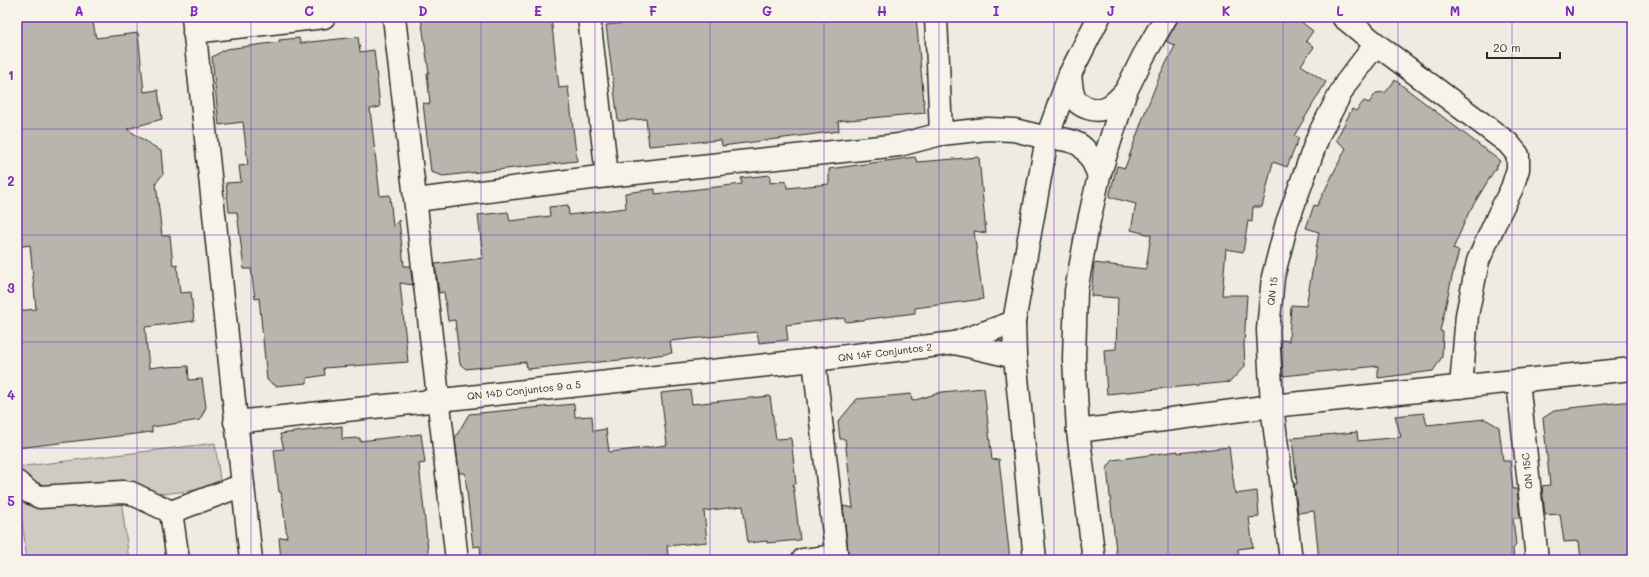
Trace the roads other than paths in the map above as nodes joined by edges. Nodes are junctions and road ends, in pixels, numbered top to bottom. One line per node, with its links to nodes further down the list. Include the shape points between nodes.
1 (324, 17): 8 (street)
2 (394, 17): 16 (street)
3 (589, 17): 14 (street)
4 (936, 17): 12 (street)
5 (1099, 17): 10 (street)
6 (1166, 17): 11 (street)
7 (1343, 17): 9 (street)
8 (193, 25): 26 (street)
9 (1376, 44): 23 (street, via 1508,143 1518,155 1518,169 1512,188 1478,262 1467,314); 25 (street, QN 15, via 1346,84 1319,134 1287,223 1273,277 1268,330)
10 (1070, 74): 11 (street, via 1074,97 1080,106 1104,109); 13 (street)
11 (1126, 91): 15 (street)
12 (941, 134): 13 (street, via 987,129 1014,130); 14 (street, via 899,145)
13 (1047, 138): 15 (street, via 1068,141 1085,148); 17 (street)
14 (608, 176): 16 (street)
15 (1099, 176): 27 (street, via 1076,291 1074,358)
16 (416, 200): 24 (street)
17 (1014, 322): 18 (street, QN 14F Conjuntos 2); 19 (street)
18 (955, 343): 19 (street, QN 14F Conjuntos 2); 20 (street, QN 14F Conjuntos 2)
19 (1014, 357): 36 (street)
20 (814, 360): 24 (street, QN 14D Conjuntos 9 a 5); 31 (street)
21 (1632, 369): 22 (street)
22 (1518, 381): 23 (street); 39 (street, QN 15C)
23 (1460, 387): 25 (street)
24 (437, 399): 26 (street, QN 14D Conjuntos 9 a 5); 34 (street)
25 (1272, 406): 27 (street); 38 (street, QN 15)
26 (235, 422): 29 (street)
27 (1078, 431): 37 (street)
28 (17, 482): 30 (street, via 40,497 131,493)
29 (244, 485): 30 (street); 33 (street)
30 (171, 512): 32 (street)
31 (836, 558): 35 (street)
32 (178, 560)
33 (250, 560)
34 (457, 560)
35 (803, 560)
36 (1035, 560)
37 (1094, 560)
38 (1290, 560)
39 (1537, 560)

